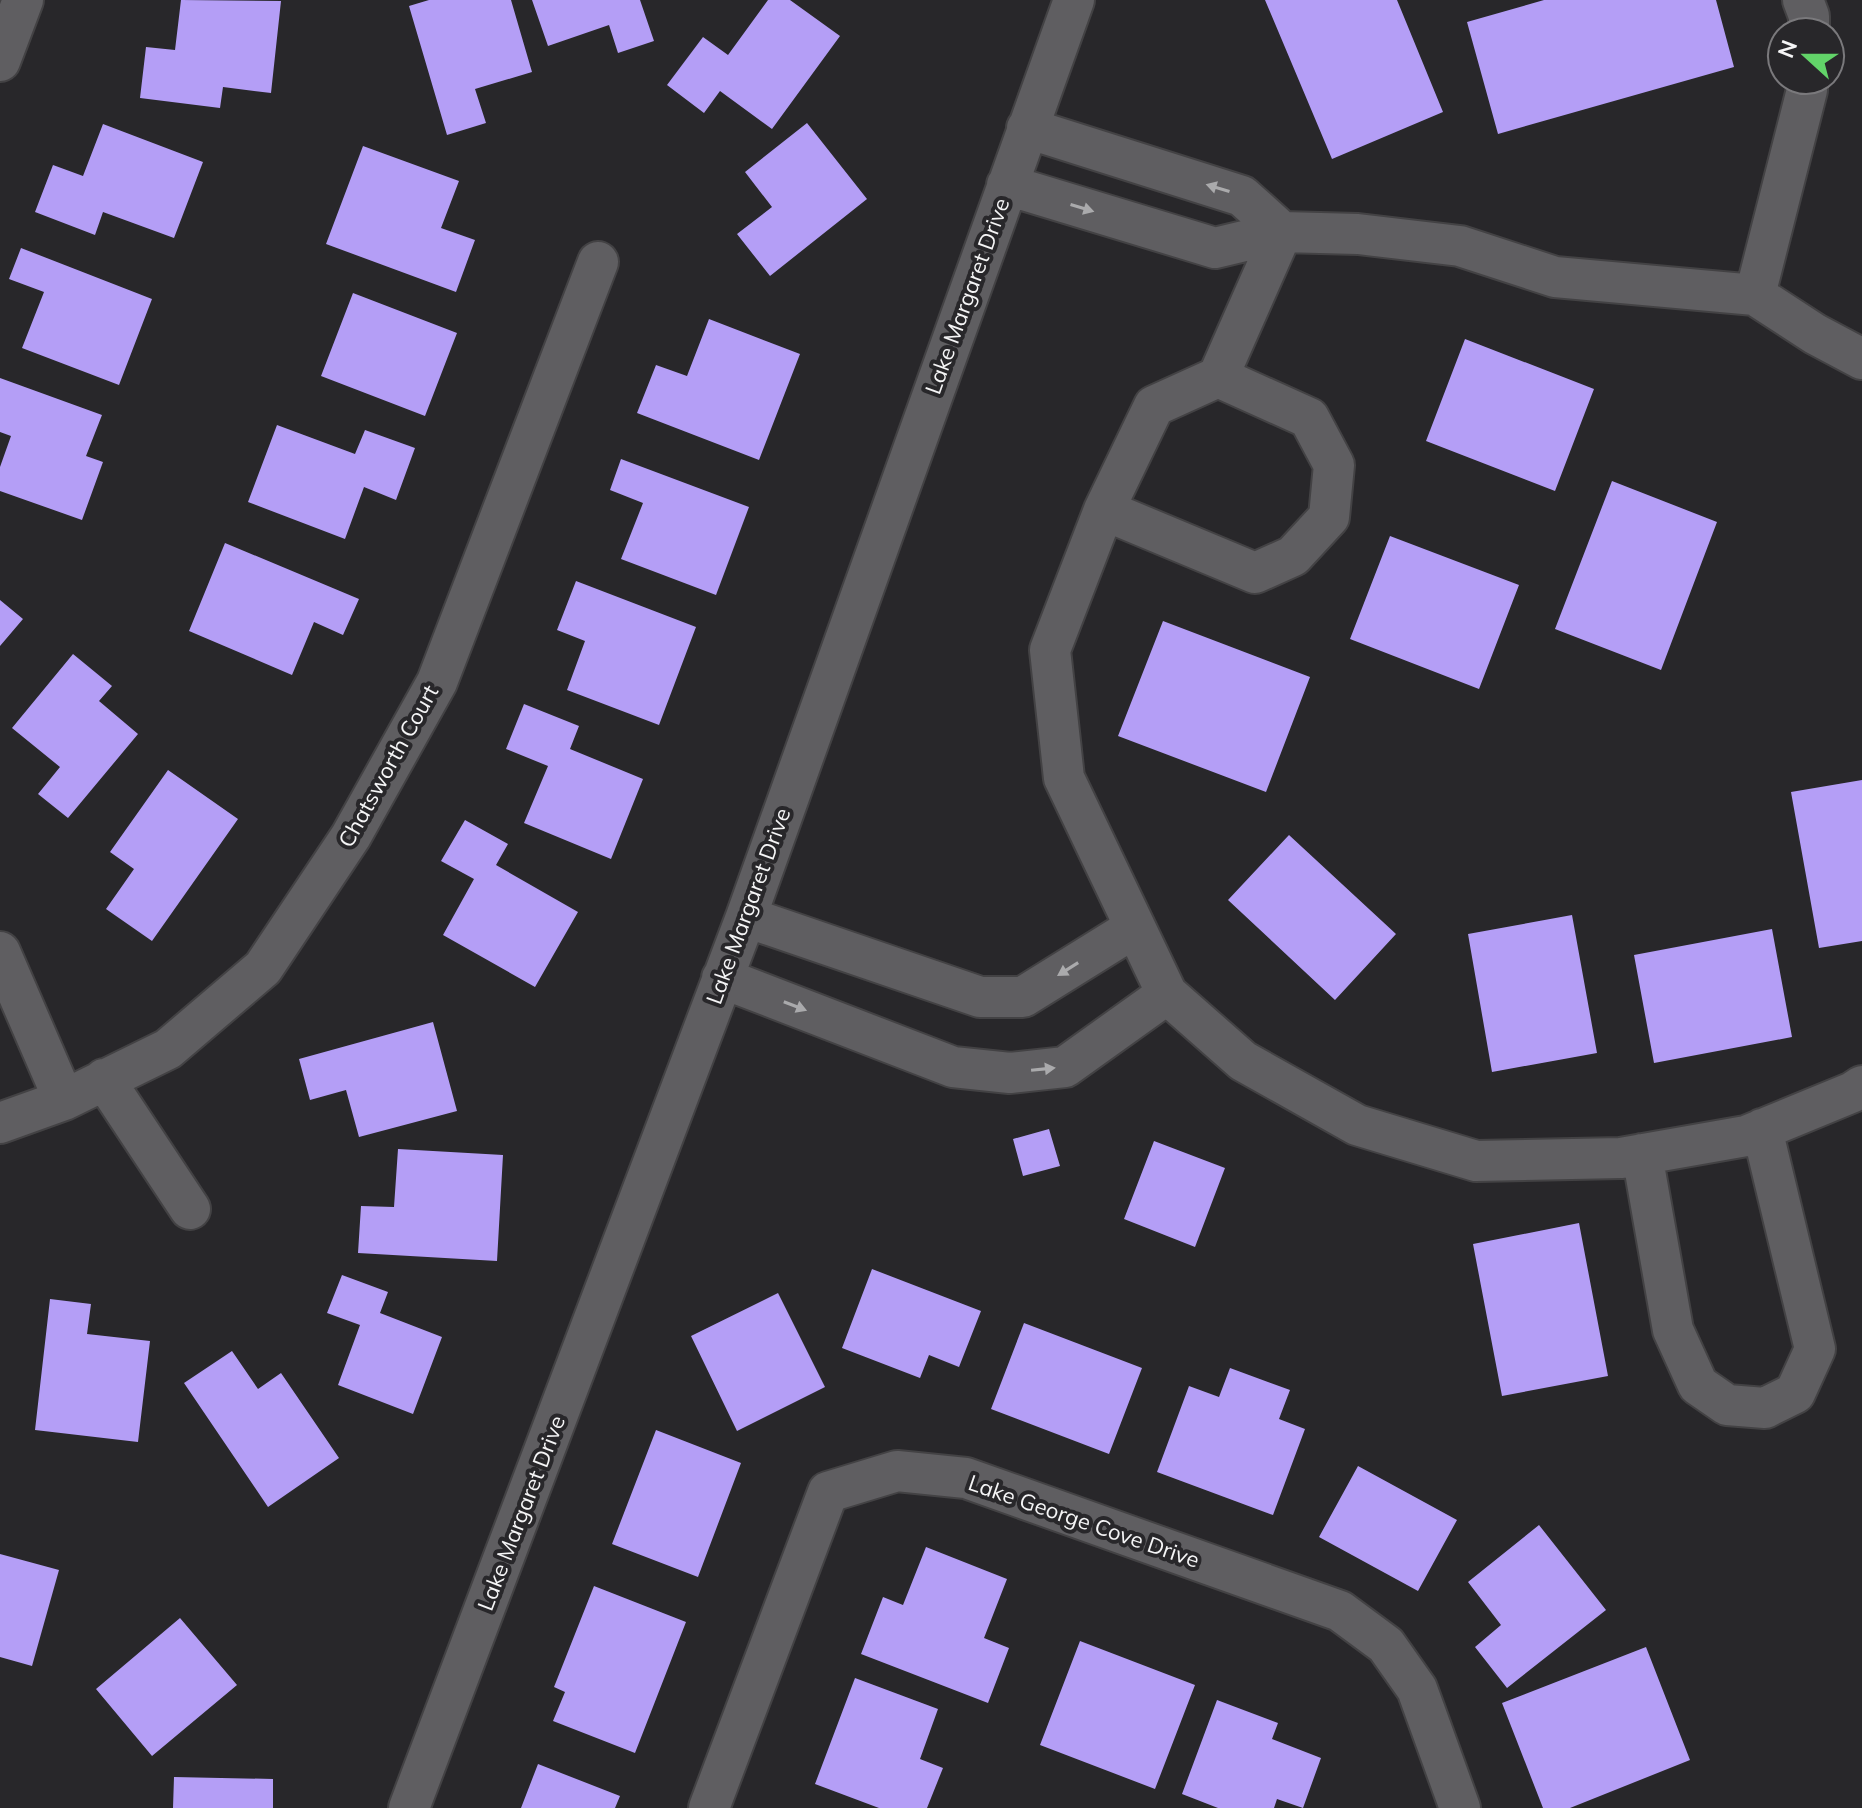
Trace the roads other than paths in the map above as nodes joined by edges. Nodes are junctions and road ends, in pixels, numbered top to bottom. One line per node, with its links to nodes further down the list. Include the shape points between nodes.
1 (23, 0): 3 (street)
2 (1074, 0): 5 (street, Lake Margaret Drive)
3 (0, 61)
4 (1805, 96): 9 (street)
5 (1027, 128): 6 (street, Lake Margaret Drive); 7 (street, one-way to 5, via 1242,196)
6 (1007, 185): 7 (street, one-way to 7, via 1215,248); 13 (street, Lake Margaret Drive)
7 (1282, 232): 9 (street, via 1460,246 1555,277); 11 (street)
8 (598, 262): 18 (street, Chatsworth Court, via 437,682 351,836 263,968 168,1049)
9 (1755, 295): 10 (street)
10 (1862, 359)
11 (1218, 377): 12 (street, via 1154,406); 12 (street, via 1309,418 1334,465 1329,517 1293,556 1255,573)
12 (1104, 510): 14 (street, via 1050,650 1064,778)
13 (746, 917): 14 (street, one-way to 13, via 1023,997 980,997); 16 (street, Lake Margaret Drive)
14 (1134, 928): 17 (street)
15 (0, 952): 20 (street)
16 (722, 978): 17 (street, one-way to 17, via 953,1067 1010,1073 1065,1067); 25 (street, Lake Margaret Drive)
17 (1167, 994): 23 (street, via 1243,1061 1357,1125 1476,1161)
18 (104, 1079): 20 (street, Chatsworth Court); 24 (street)
19 (1862, 1086): 22 (street)
20 (64, 1100): 21 (street, Chatsworth Court)
21 (0, 1123)
22 (1762, 1129): 23 (street); 23 (street, via 1815,1349 1795,1393 1765,1408 1727,1405 1698,1385 1673,1330)
23 (1642, 1154)
24 (190, 1209)
25 (409, 1808)
26 (709, 1808): 27 (street, Lake George Cove Drive, via 828,1492 897,1471 966,1478 1340,1611 1386,1645 1417,1689)
27 (1460, 1808)

